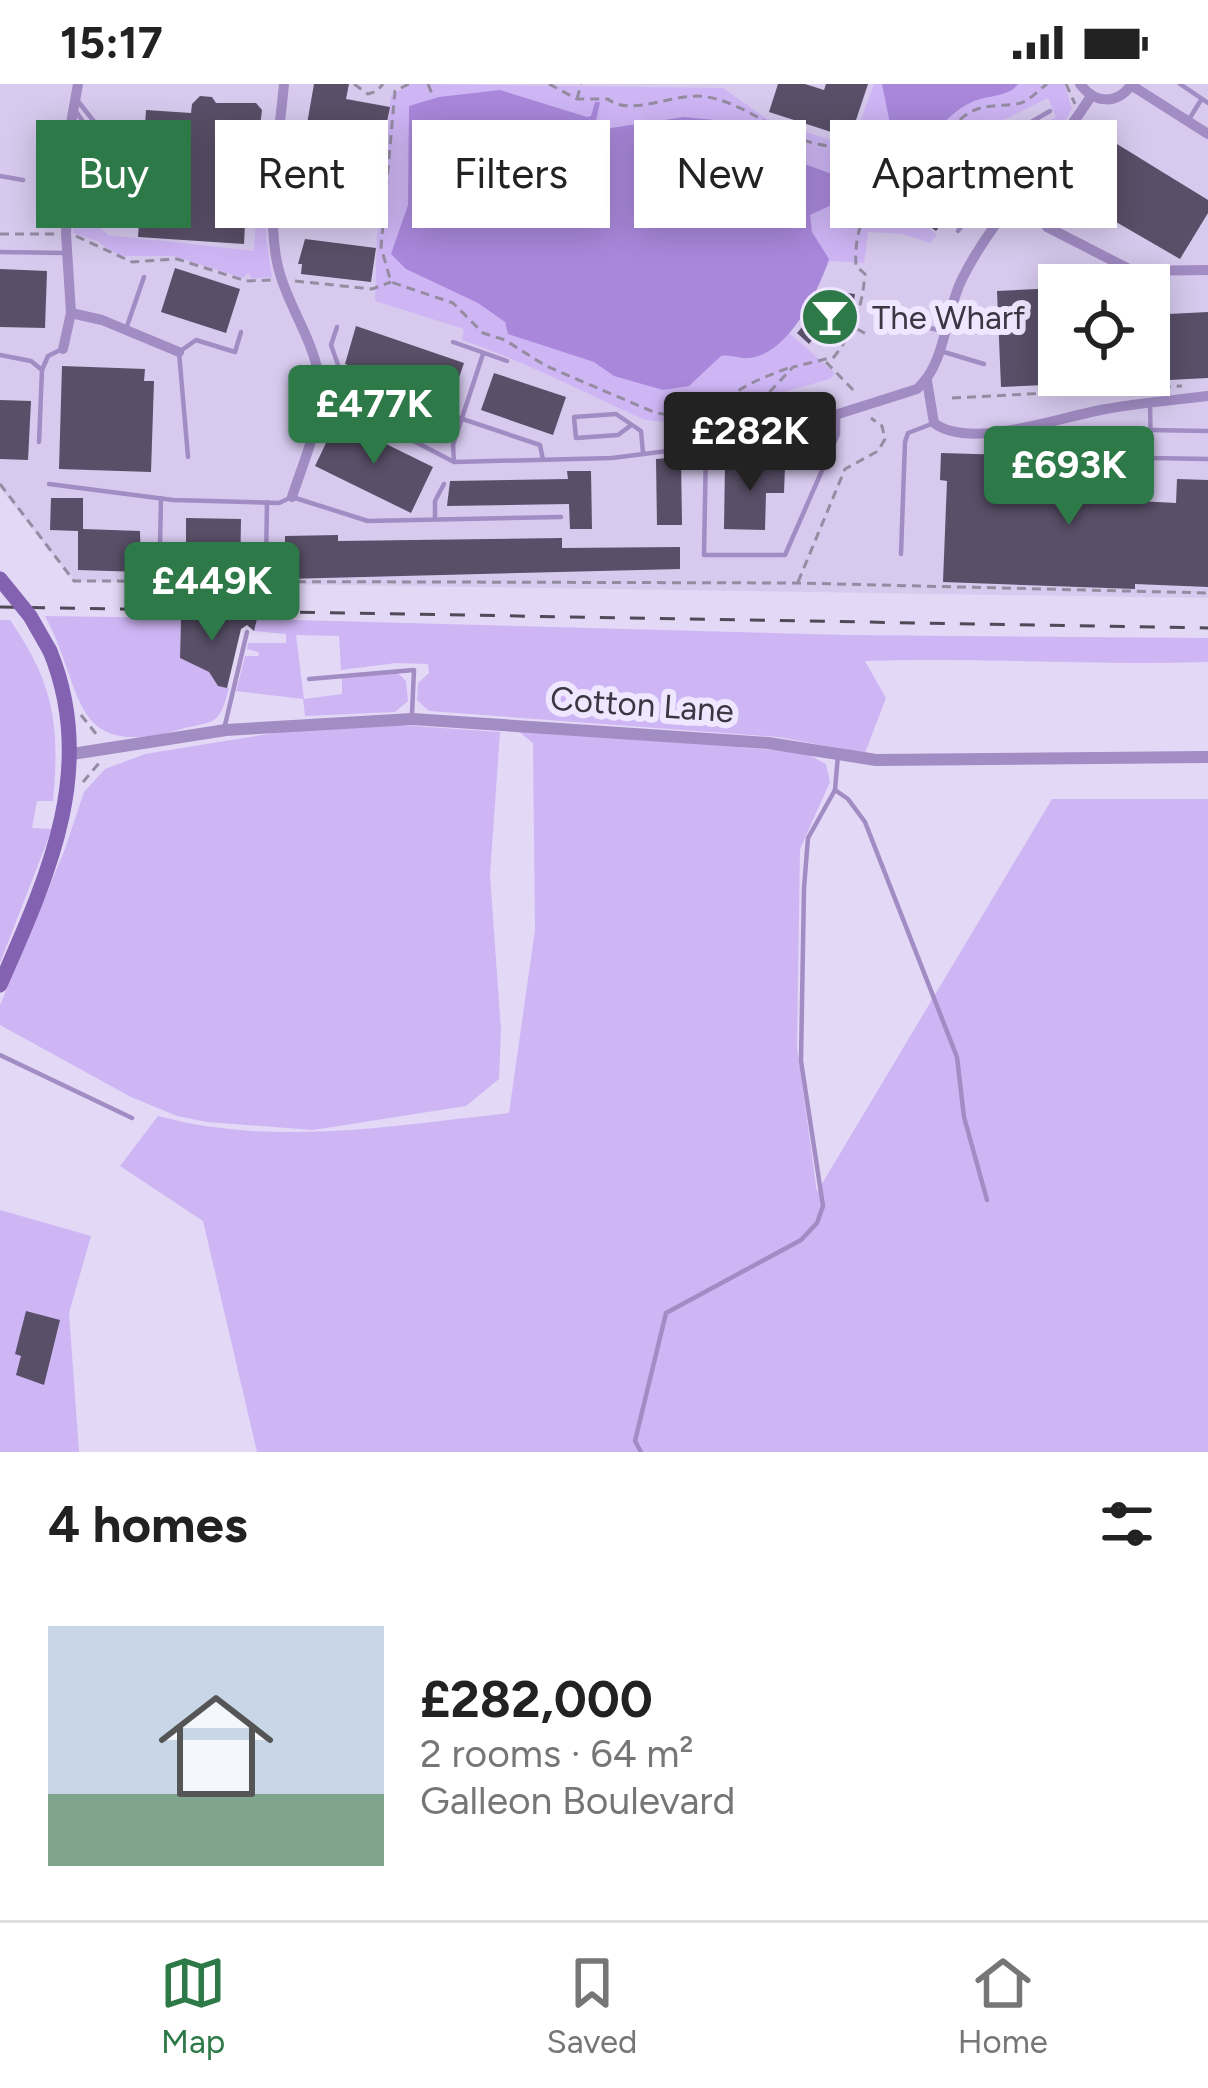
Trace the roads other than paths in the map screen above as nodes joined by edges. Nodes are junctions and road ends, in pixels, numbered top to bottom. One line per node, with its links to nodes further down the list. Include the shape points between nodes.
1 (284, 84): 61 (street, via 274,247 320,392)
2 (1080, 84): 6 (street)
3 (1131, 84): 6 (street, via 1112,100); 11 (street)
4 (1180, 84): 7 (lane)
5 (76, 91): 5 (lane, via 94,139 107,138); 20 (street)
6 (1091, 96): 10 (street)
7 (1205, 100): 11 (lane)
8 (1050, 111): 9 (lane)
9 (1034, 120)
10 (1075, 120)
11 (1188, 121): 12 (street)
12 (1208, 134)
13 (0, 176): 14 (lane)
14 (23, 180)
15 (960, 228): 18 (lane)
16 (995, 228): 27 (street, via 952,299)
17 (1049, 228): 21 (street, via 1132,272)
18 (958, 231)
19 (0, 252): 20 (lane)
20 (66, 253): 23 (street)
21 (1208, 270)
22 (144, 277): 26 (lane)
23 (71, 313): 26 (street); 30 (street)
24 (880, 317): 27 (lane)
25 (337, 327): 38 (lane, via 332,345)
26 (126, 331): 32 (street)
27 (943, 331): 31 (street)
28 (241, 332): 32 (lane, via 235,352 196,340)
29 (453, 342): 33 (lane)
30 (63, 349): 37 (lane)
31 (938, 350): 36 (lane); 39 (street)
32 (179, 352): 54 (lane)
33 (483, 353): 35 (lane); 43 (lane)
34 (0, 355): 37 (lane)
35 (507, 361)
36 (984, 364)
37 (42, 370): 49 (lane)
38 (343, 379): 43 (lane); 57 (lane, via 339,402)
39 (927, 381): 42 (street); 44 (street)
40 (1208, 396): 41 (street)
41 (1150, 404): 46 (street); 47 (lane)
42 (838, 414): 51 (street); 51 (lane, via 838,434 785,554 704,555)
43 (462, 418): 56 (lane, via 540,445); 57 (lane)
44 (934, 422): 46 (street, via 965,434); 66 (lane, via 905,442)
45 (630, 426): 45 (lane, via 616,414 574,417 576,438 618,435); 52 (lane, via 641,431)
46 (1019, 428): 53 (lane, via 1027,453)
47 (1149, 430): 48 (lane); 55 (lane, via 1151,458)
48 (1208, 431)
49 (39, 442)
50 (691, 448): 51 (street); 52 (lane)
51 (706, 448)
52 (643, 453): 56 (lane)
53 (1118, 455)
54 (188, 457)
55 (1208, 459)
56 (543, 460): 57 (lane)
57 (454, 462)
58 (49, 484): 60 (lane)
59 (444, 484): 64 (lane)
60 (161, 497): 62 (lane); 65 (lane, via 160,545)
61 (292, 497): 62 (lane); 64 (lane, via 368,521)
62 (267, 502): 67 (lane)
63 (561, 517): 64 (lane)
64 (435, 520)
65 (177, 546)
66 (902, 554)
67 (266, 561)
68 (0, 579): 73 (main road, bridge, via 50,651)
69 (247, 632): 72 (lane)
70 (309, 679): 71 (lane, via 414,670)
71 (412, 719): 72 (street, Cotton Lane); 74 (street, Cotton Lane)
72 (226, 730): 73 (street, Cotton Lane)
73 (72, 754): 77 (main road, via 62,825)
74 (838, 754): 75 (street, Cotton Lane); 76 (lane)
75 (1208, 757)
76 (835, 790): 80 (lane, via 865,822 957,1058); 81 (lane, via 808,838 804,888 801,1061 823,1206 801,1240 666,1313 635,1441)
77 (0, 985)
78 (0, 1055): 79 (lane)
79 (132, 1118)
80 (987, 1200)
81 (641, 1452)

